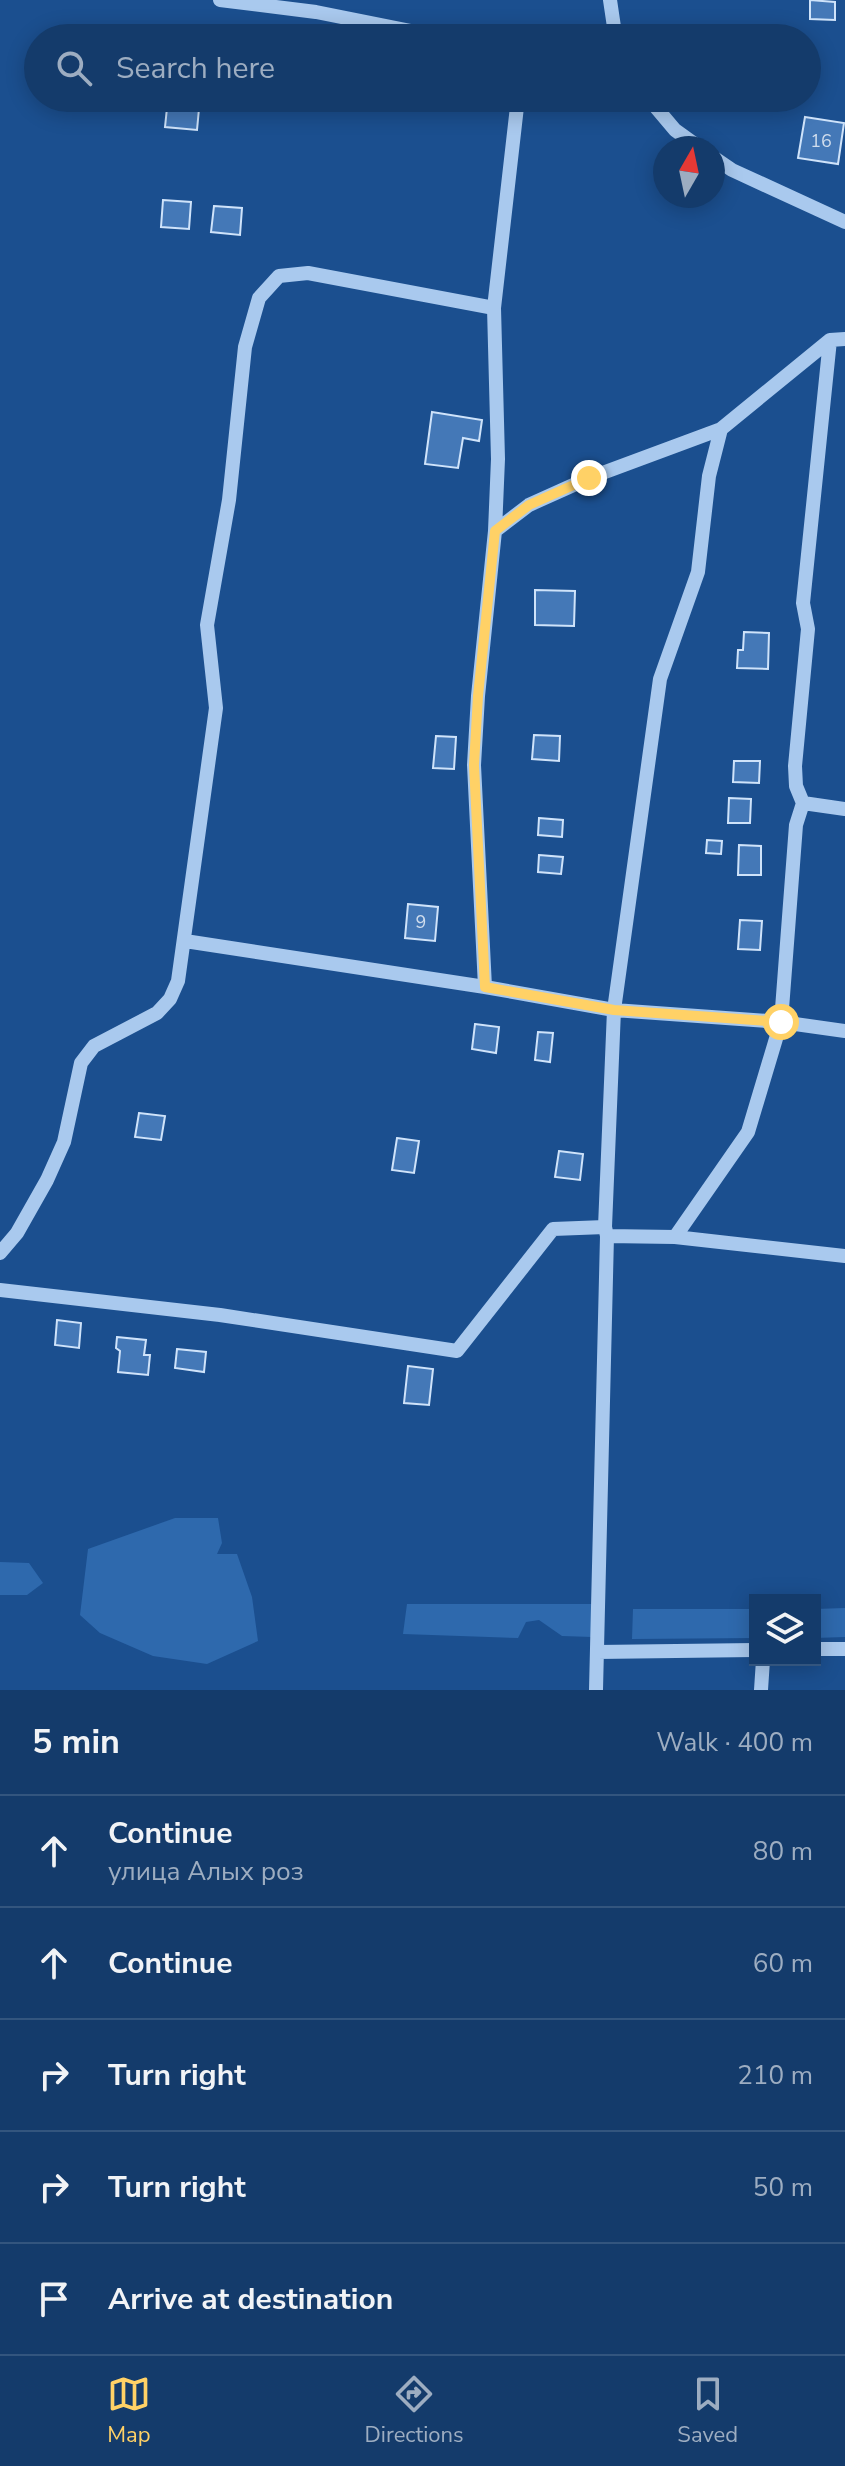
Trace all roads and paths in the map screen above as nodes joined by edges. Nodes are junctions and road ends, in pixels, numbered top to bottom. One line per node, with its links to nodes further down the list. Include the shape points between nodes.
1 (220, 0): 3 (street)
2 (610, 0): 4 (street)
3 (376, 24)
4 (614, 24)
5 (516, 112): 10 (street)
6 (660, 112): 7 (street)
7 (683, 136)
8 (725, 165): 9 (street)
9 (845, 222)
10 (494, 308): 13 (street); 16 (street, via 308,273 279,276 259,298 245,347 229,500 207,625 216,708)
11 (838, 339): 12 (street); 14 (street, via 803,603 808,629 795,766)
12 (721, 429): 13 (street, via 529,505); 18 (street, via 709,476 698,572 660,679)
13 (495, 531): 17 (street, via 474,765)
14 (803, 803): 15 (street); 19 (street, via 796,825)
15 (845, 809)
16 (185, 941): 17 (street); 23 (street, via 170,999 157,1013 94,1046 81,1063 64,1142 17,1233)
17 (485, 987): 18 (street)
18 (614, 1010): 19 (street); 21 (street)
19 (781, 1022): 20 (street); 22 (street, via 748,1132)
20 (845, 1031)
21 (606, 1232): 22 (street); 25 (street, via 553,1229 457,1351 220,1315); 29 (street)
22 (675, 1237): 24 (street)
23 (0, 1253)
24 (845, 1256)
25 (0, 1290)
26 (821, 1649): 27 (street)
27 (845, 1649)
28 (749, 1650): 29 (street)
29 (597, 1652): 31 (street)
30 (763, 1666): 32 (street)
31 (596, 1690)
32 (761, 1690)

